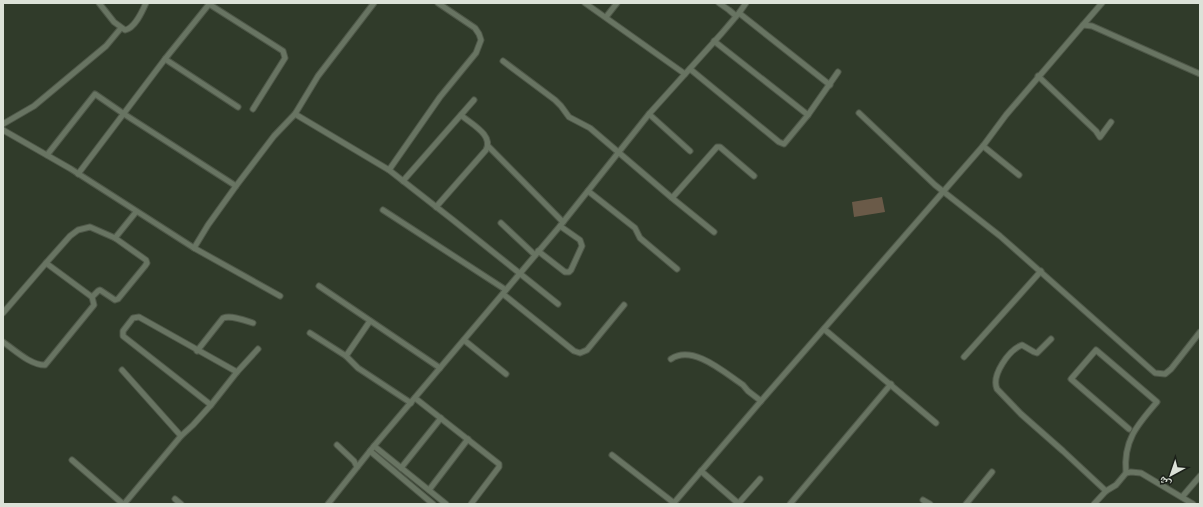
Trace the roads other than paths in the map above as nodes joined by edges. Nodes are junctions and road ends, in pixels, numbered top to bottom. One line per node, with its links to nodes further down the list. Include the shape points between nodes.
1 (99, 3): 14 (street)
2 (146, 3): 14 (street, via 131,27 128,30)
3 (374, 3): 29 (street, via 318,76)
4 (438, 3): 41 (street, via 475,28 481,40 479,48 440,96)
5 (585, 3): 12 (street)
6 (617, 3): 12 (street)
7 (720, 3): 11 (street)
8 (746, 3): 11 (street)
9 (1102, 3): 13 (street)
10 (210, 4): 16 (street); 26 (street, via 285,54 285,58)
11 (738, 15): 15 (street); 23 (street)
12 (606, 17): 20 (street)
13 (1083, 25): 21 (street, via 1092,26); 22 (street)
14 (121, 28): 34 (street, via 106,46 34,106)
15 (714, 41): 18 (street); 32 (street)
16 (165, 59): 25 (street); 28 (street)
17 (503, 61): 39 (street, via 555,100 569,117 590,128)
18 (690, 69): 20 (street); 32 (street, via 781,144 786,143)
19 (838, 72): 23 (street)
20 (685, 74): 30 (street)
21 (1200, 74)
22 (1038, 76): 33 (street, via 1100,137); 37 (street)
23 (830, 85): 32 (street)
24 (474, 100): 31 (street)
25 (238, 106)
26 (253, 109)
27 (860, 113): 47 (street)
28 (124, 114): 40 (street, via 95,94); 42 (street); 46 (street)
29 (296, 114): 41 (street); 46 (street, via 274,136)
30 (649, 114): 38 (street); 39 (street)
31 (460, 115): 36 (street, via 486,136); 45 (street)
32 (808, 115)
33 (1111, 122)
34 (3, 124)
35 (3, 130): 40 (street)
36 (488, 146): 50 (street); 54 (street)
37 (983, 146): 43 (street); 47 (street)
38 (690, 151)
39 (619, 152): 48 (street); 49 (street)
40 (47, 155): 42 (street)
41 (389, 170): 45 (street)
42 (78, 174): 52 (street)
43 (1019, 175)
44 (754, 176): 49 (street, via 718,147)
45 (403, 181): 50 (street)
46 (236, 186): 57 (street)
47 (944, 190): 61 (street); 72 (street)
48 (588, 191): 54 (street); 60 (street, via 635,228 640,238)
49 (672, 198): 55 (street)
50 (436, 207): 62 (street)
51 (383, 210): 64 (street)
52 (136, 212): 56 (street); 57 (street)
53 (501, 223): 58 (street)
54 (562, 224): 58 (street); 58 (street, via 580,240 582,246 571,270 565,272)
55 (714, 232)
56 (115, 238): 59 (street, via 90,227 78,230); 66 (street, via 147,263 118,299 115,300 100,290)
57 (194, 248): 65 (street)
58 (537, 253): 62 (street)
59 (46, 263): 66 (street); 69 (street)
60 (677, 269)
61 (1041, 271): 73 (street, via 1155,373 1165,374 1172,369); 81 (street)
62 (520, 273): 64 (street); 67 (street)
63 (319, 286): 70 (street)
64 (504, 292): 68 (street, via 580,354 587,350); 76 (street)
65 (280, 296)
66 (92, 297): 77 (street, via 94,304 45,364 40,365 28,360)
67 (558, 304)
68 (624, 305)
69 (3, 313)
70 (370, 321): 80 (street); 83 (street)
71 (253, 323): 79 (street, via 236,318 223,318)
72 (824, 329): 87 (street); 89 (street)
73 (1200, 332)
74 (310, 333): 80 (street)
75 (1051, 339): 110 (street, via 1037,353 1022,345 1014,350 996,374 995,385 1021,414)
76 (464, 340): 83 (street); 86 (street)
77 (3, 342)
78 (258, 349): 85 (street)
79 (197, 351): 85 (street); 91 (street, via 137,317 133,318 122,332)
80 (346, 356): 90 (street, via 358,368)
81 (964, 357)
82 (671, 359): 89 (street, via 685,354 701,358 743,385)
83 (440, 368): 88 (street)
84 (122, 370): 95 (street)
85 (237, 372): 91 (street)
86 (506, 374)
87 (891, 384): 93 (street); 122 (street)
88 (415, 398): 90 (street); 92 (street)
89 (761, 401): 104 (street)
90 (411, 403): 98 (street)
91 (211, 405): 95 (street)
92 (441, 418): 96 (street); 103 (street)
93 (936, 423)
94 (1128, 429): 105 (street, via 1071,379 1096,350 1157,402 1138,424 1130,440 1125,461)
95 (180, 436): 115 (street)
96 (468, 439): 109 (street); 120 (street, via 500,465)
97 (337, 445): 102 (street)
98 (374, 446): 99 (street); 103 (street)
99 (370, 451): 102 (street); 118 (street)
100 (612, 455): 114 (street)
101 (72, 460): 115 (street)
102 (357, 467): 117 (street)
103 (401, 468): 109 (street)
104 (701, 471): 114 (street); 121 (street)
105 (1128, 471): 110 (street, via 1116,485); 111 (street, via 1141,473)
106 (992, 472): 124 (street)
107 (1200, 476): 111 (street)
108 (760, 479): 121 (street)
109 (429, 490): 119 (street)
110 (1106, 491): 125 (street)
111 (1182, 497): 126 (street)
112 (175, 499): 116 (street)
113 (923, 500): 123 (street)
114 (673, 503)
115 (124, 504)
116 (182, 504)
117 (328, 504)
118 (433, 504)
119 (446, 504)
120 (471, 504)
121 (738, 504)
122 (790, 504)
123 (930, 504)
124 (966, 504)
125 (1094, 504)
126 (1193, 504)

